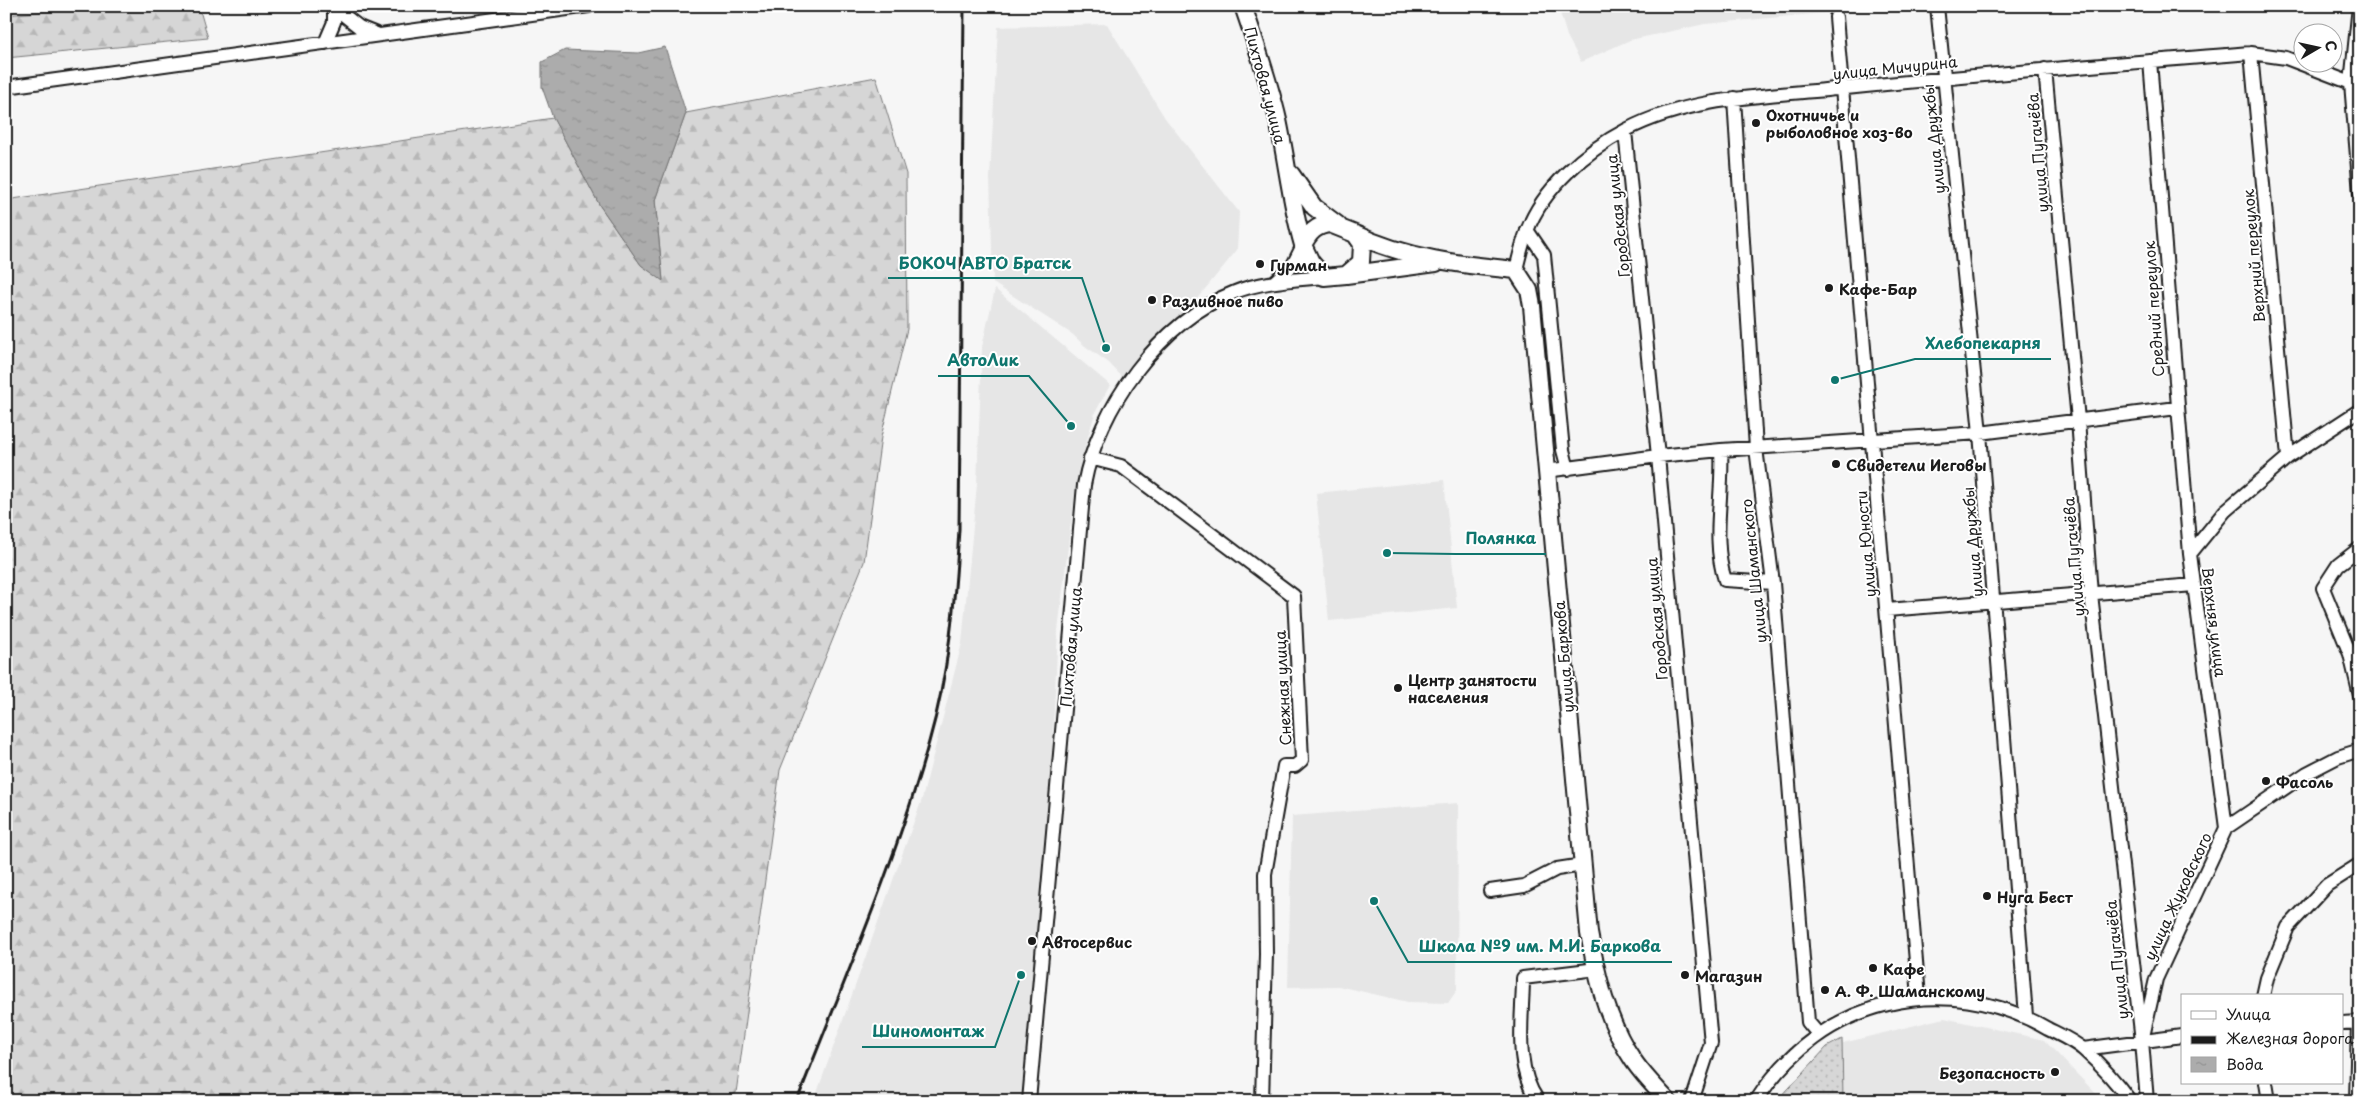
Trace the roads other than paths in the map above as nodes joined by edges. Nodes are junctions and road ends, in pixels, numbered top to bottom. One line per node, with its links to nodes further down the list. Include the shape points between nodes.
1 (589, 6): 7 (street)
2 (1243, 6): 18 (main road, Пихтовая улица, via 1269,84)
3 (1937, 6): 12 (street, улица Дружбы)
4 (2359, 6): 13 (street)
5 (335, 7): 7 (street, via 359,27); 8 (street, via 334,22)
6 (1836, 17): 15 (street, улица Юности)
7 (380, 35): 8 (street)
8 (325, 43): 14 (street)
9 (2251, 53): 10 (street, улица Мичурина); 13 (street, улица Мичурина, via 2286,58); 37 (street, Верхний переулок)
10 (2150, 61): 11 (street, улица Мичурина); 29 (street, Средний переулок)
11 (2045, 69): 12 (street, улица Мичурина); 31 (street, улица Пугачёва)
12 (1943, 78): 15 (street, улица Мичурина); 32 (street, улица Дружбы)
13 (2351, 83): 19 (street)
14 (6, 87)
15 (1842, 88): 16 (street, улица Мичурина); 33 (street, улица Юности)
16 (1734, 98): 17 (street, улица Мичурина, via 1664,113); 34 (street, улица Шаманского)
17 (1624, 131): 21 (street, улица Мичурина, via 1570,170 1538,208); 36 (street, Городская улица)
18 (1287, 165): 20 (main road, Пихтовая улица, via 1314,207); 23 (main road, Пихтовая улица)
19 (2360, 192)
20 (1338, 225): 22 (main road); 23 (main road, via 1316,227)
21 (1527, 230): 25 (street, улица Мичурина); 39 (street, via 1544,256)
22 (1355, 234): 24 (main road, via 1385,247); 26 (main road, via 1362,244 1363,257 1358,266)
23 (1303, 245): 27 (main road, via 1310,262); 28 (street, via 1293,265)
24 (1443, 262): 25 (main road); 26 (main road)
25 (1516, 270): 40 (main road, улица Баркова, via 1529,290 1532,306)
26 (1346, 275): 27 (main road)
27 (1324, 277): 28 (street, Пихтовая улица)
28 (1272, 283): 38 (street, Пихтовая улица, via 1248,287 1208,305 1163,341 1121,393)
29 (2178, 408): 31 (street); 42 (street, Средний переулок)
30 (2360, 410): 37 (street, Верхняя улица)
31 (2078, 420): 32 (street); 45 (street, улица Пугачёва)
32 (1980, 433): 33 (street); 46 (street, улица Дружбы)
33 (1873, 440): 34 (street); 47 (street, улица Юности)
34 (1756, 448): 35 (street); 43 (street, улица Шаманского)
35 (1721, 450): 36 (street); 43 (street, via 1722,489 1717,524 1724,580)
36 (1658, 456): 39 (street); 70 (street, Городская улица, via 1711,1043)
37 (2288, 457): 42 (street, Верхняя улица, via 2225,511)
38 (1090, 458): 66 (street, Пихтовая улица, via 1084,485); 67 (street, Снежная улица, via 1121,466 1294,596 1302,760 1295,766 1284,766 1265,874)
39 (1568, 469): 40 (street)
40 (1546, 471): 53 (main road, улица Баркова)
41 (2360, 548): 48 (street, via 2338,565 2323,588)
42 (2190, 554): 44 (street, Верхняя улица)
43 (1773, 582): 61 (street, улица Шаманского, via 1808,1022)
44 (2194, 585): 45 (street); 51 (street, Верхняя улица)
45 (2091, 594): 46 (street); 63 (street, улица Пугачёва)
46 (1994, 601): 47 (street); 58 (street, улица Дружбы)
47 (1887, 610): 57 (street, улица Юности)
48 (2357, 671): 49 (street)
49 (2360, 696)
50 (2360, 750): 51 (street, улица Жуковского, via 2307,773)
51 (2226, 828): 63 (street, улица Жуковского, via 2156,979)
52 (2360, 864): 56 (street, via 2328,885 2288,927)
53 (1582, 865): 54 (street, via 1557,869 1524,886); 55 (main road, улица Баркова)
54 (1490, 891)
55 (1596, 969): 68 (street, via 1523,978 1521,1039 1524,1068); 69 (main road, улица Баркова, via 1622,1042)
56 (2263, 994)
57 (1919, 997): 58 (street, via 1987,1004); 61 (street, via 1865,1010)
58 (2026, 1016): 64 (street)
59 (2359, 1022): 60 (street); 75 (street)
60 (2344, 1023)
61 (1819, 1035): 71 (street, via 1797,1051)
62 (2181, 1036): 63 (street)
63 (2142, 1041): 64 (street); 73 (street, улица Жуковского)
64 (2083, 1049): 72 (street)
65 (2266, 1084): 74 (street)
66 (1029, 1101)
67 (1262, 1101)
68 (1538, 1101)
69 (1668, 1101)
70 (1692, 1101)
71 (1756, 1101)
72 (2130, 1101)
73 (2147, 1101)
74 (2269, 1101)
75 (2356, 1101)

